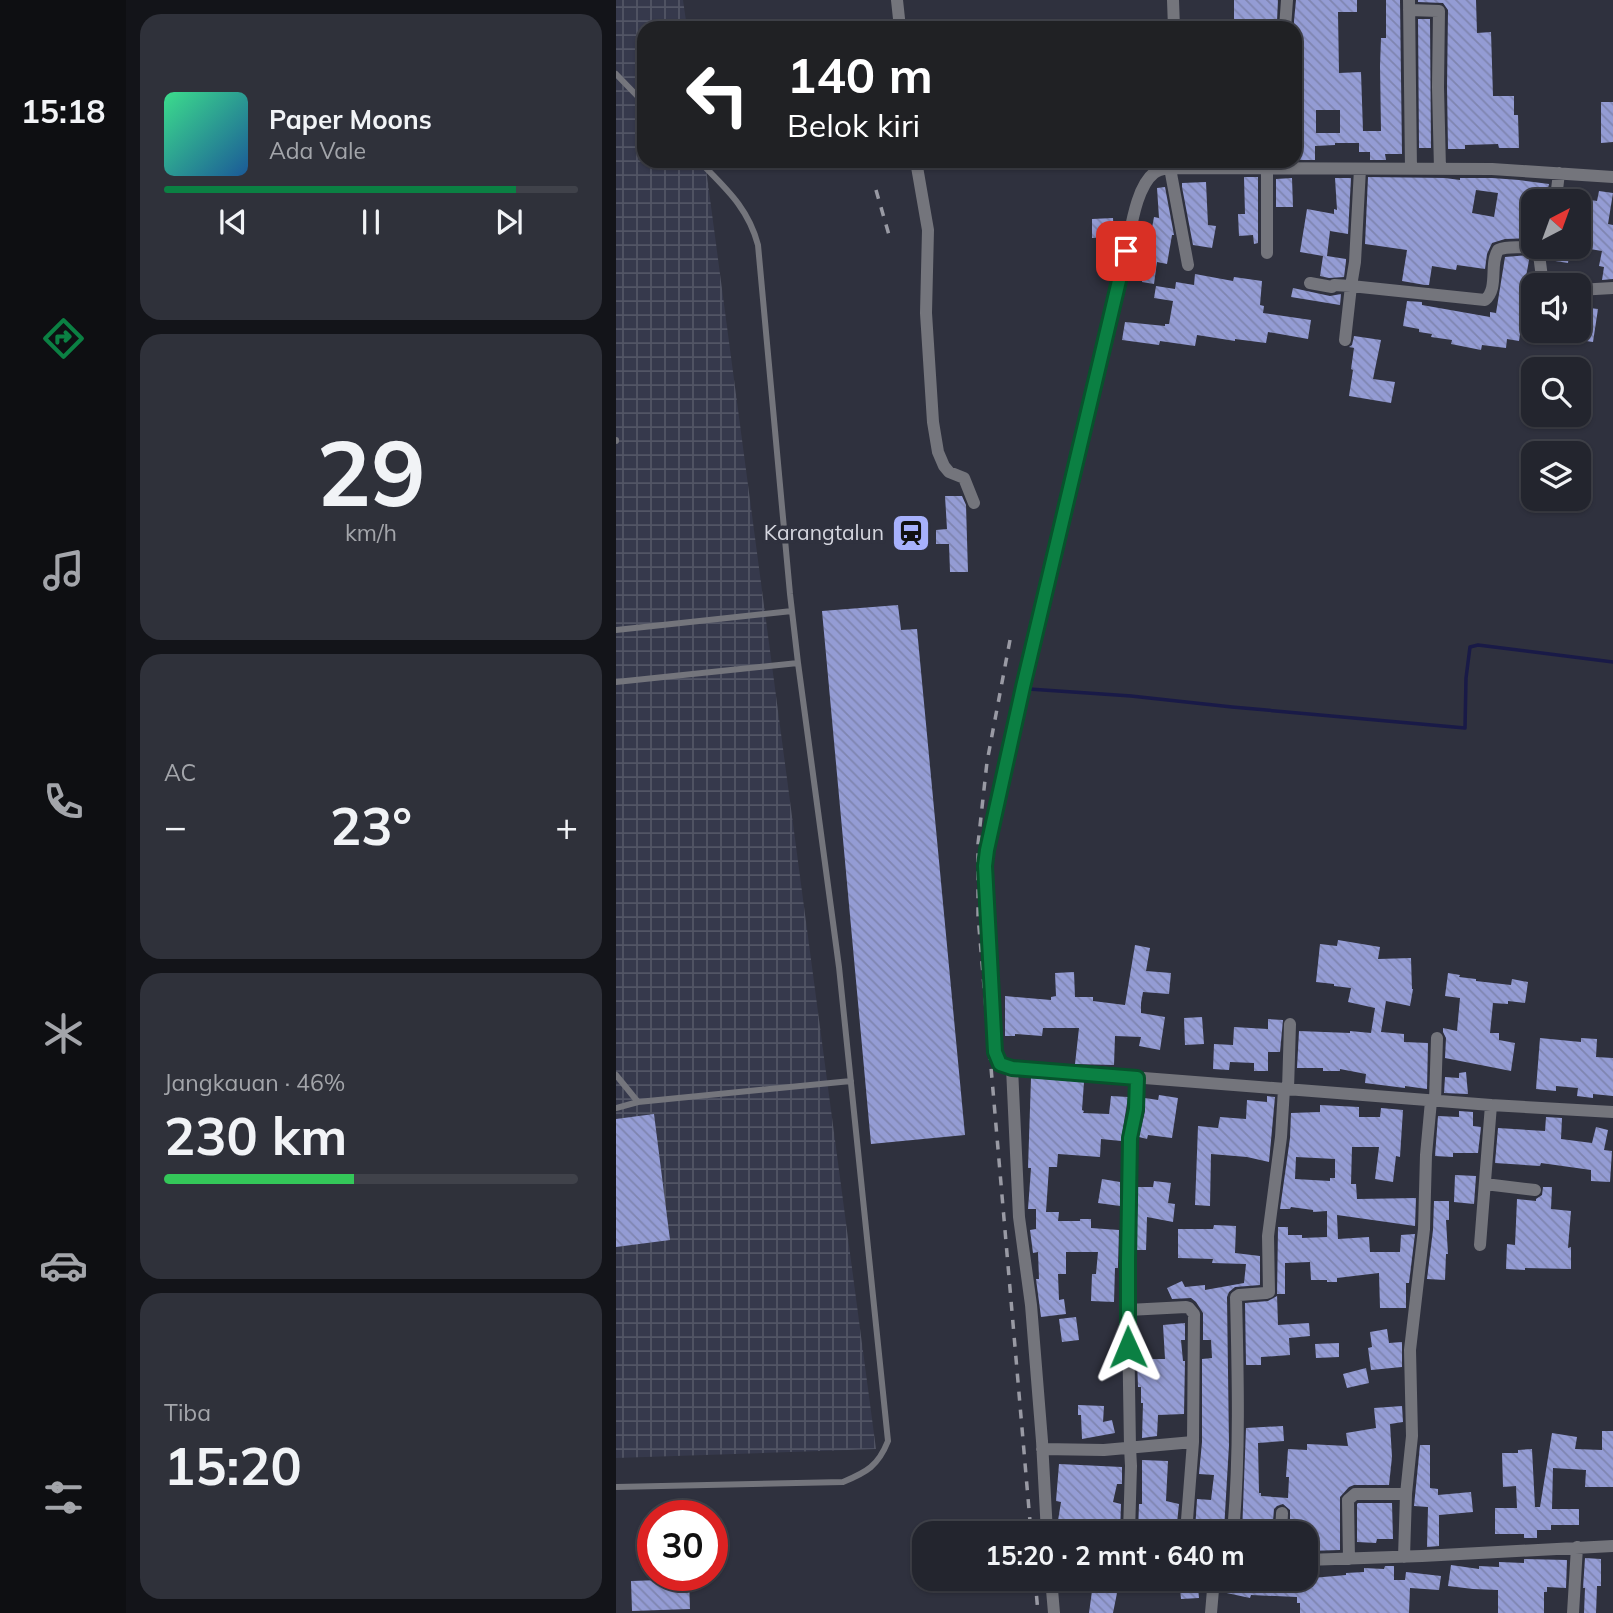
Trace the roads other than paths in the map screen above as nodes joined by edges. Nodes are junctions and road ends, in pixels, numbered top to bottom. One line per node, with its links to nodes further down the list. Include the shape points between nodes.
1 (897, 0): 5 (street)
2 (1172, 0): 6 (street)
3 (1287, 0): 7 (street)
4 (1409, 5): 18 (street); 19 (street, via 1439,11)
5 (899, 21)
6 (1174, 21)
7 (1286, 21)
8 (616, 74): 9 (lane)
9 (637, 96)
10 (1302, 167): 17 (street)
11 (706, 168): 32 (lane, via 746,214 758,245)
12 (917, 168): 31 (street, via 928,230 927,327 936,441 944,467 964,478)
13 (1154, 168): 38 (street, via 1135,213 987,850 995,1052 1000,1064)
14 (1157, 168): 15 (street)
15 (1170, 168): 25 (street)
16 (1273, 168): 24 (street)
17 (1360, 169): 18 (street); 27 (street)
18 (1411, 169): 19 (street)
19 (1440, 169): 20 (street)
20 (1559, 173): 21 (street); 22 (street)
21 (1613, 177)
22 (1557, 189)
23 (1521, 247): 27 (street, via 1498,250 1492,287 1485,300)
24 (1267, 253)
25 (1188, 265)
26 (1310, 283): 27 (street)
27 (1351, 286): 30 (street)
28 (1613, 288): 29 (street)
29 (1591, 289)
30 (1345, 340)
31 (974, 503)
32 (792, 611): 33 (lane); 34 (lane)
33 (616, 630)
34 (798, 663): 35 (lane); 41 (lane)
35 (616, 682)
36 (1290, 1024): 42 (street)
37 (1437, 1038): 43 (street)
38 (1012, 1068): 40 (street); 54 (street, via 1020,1217)
39 (616, 1075): 44 (lane)
40 (1137, 1078): 42 (street); 51 (street, via 1130,1138)
41 (851, 1081): 44 (lane); 55 (lane, via 888,1441 882,1456 867,1472 843,1482)
42 (1286, 1089): 43 (street); 61 (street, via 1268,1236 1269,1292 1236,1297)
43 (1433, 1101): 45 (street); 56 (street, via 1410,1350 1412,1436)
44 (638, 1102): 46 (lane)
45 (1491, 1105): 47 (street); 48 (street)
46 (616, 1108)
47 (1613, 1112)
48 (1485, 1184): 49 (street); 50 (street)
49 (1535, 1190)
50 (1479, 1245)
51 (1128, 1310): 52 (street, via 1186,1307 1192,1311); 53 (street)
52 (1193, 1442): 53 (street); 60 (street)
53 (1130, 1447): 54 (street); 59 (street)
54 (1042, 1449): 58 (street)
55 (616, 1488)
56 (1406, 1494): 65 (street); 66 (street, via 1350,1497)
57 (1282, 1513): 62 (street)
58 (1046, 1521)
59 (1129, 1521)
60 (1187, 1521)
61 (1234, 1521)
62 (1282, 1521)
63 (1613, 1546): 64 (street)
64 (1577, 1547): 65 (street); 72 (street)
65 (1404, 1557): 66 (street)
66 (1349, 1559): 67 (street)
67 (1318, 1560)
68 (1052, 1591): 70 (street)
69 (1213, 1591): 71 (street)
70 (1054, 1613)
71 (1211, 1613)
72 (1573, 1613)

